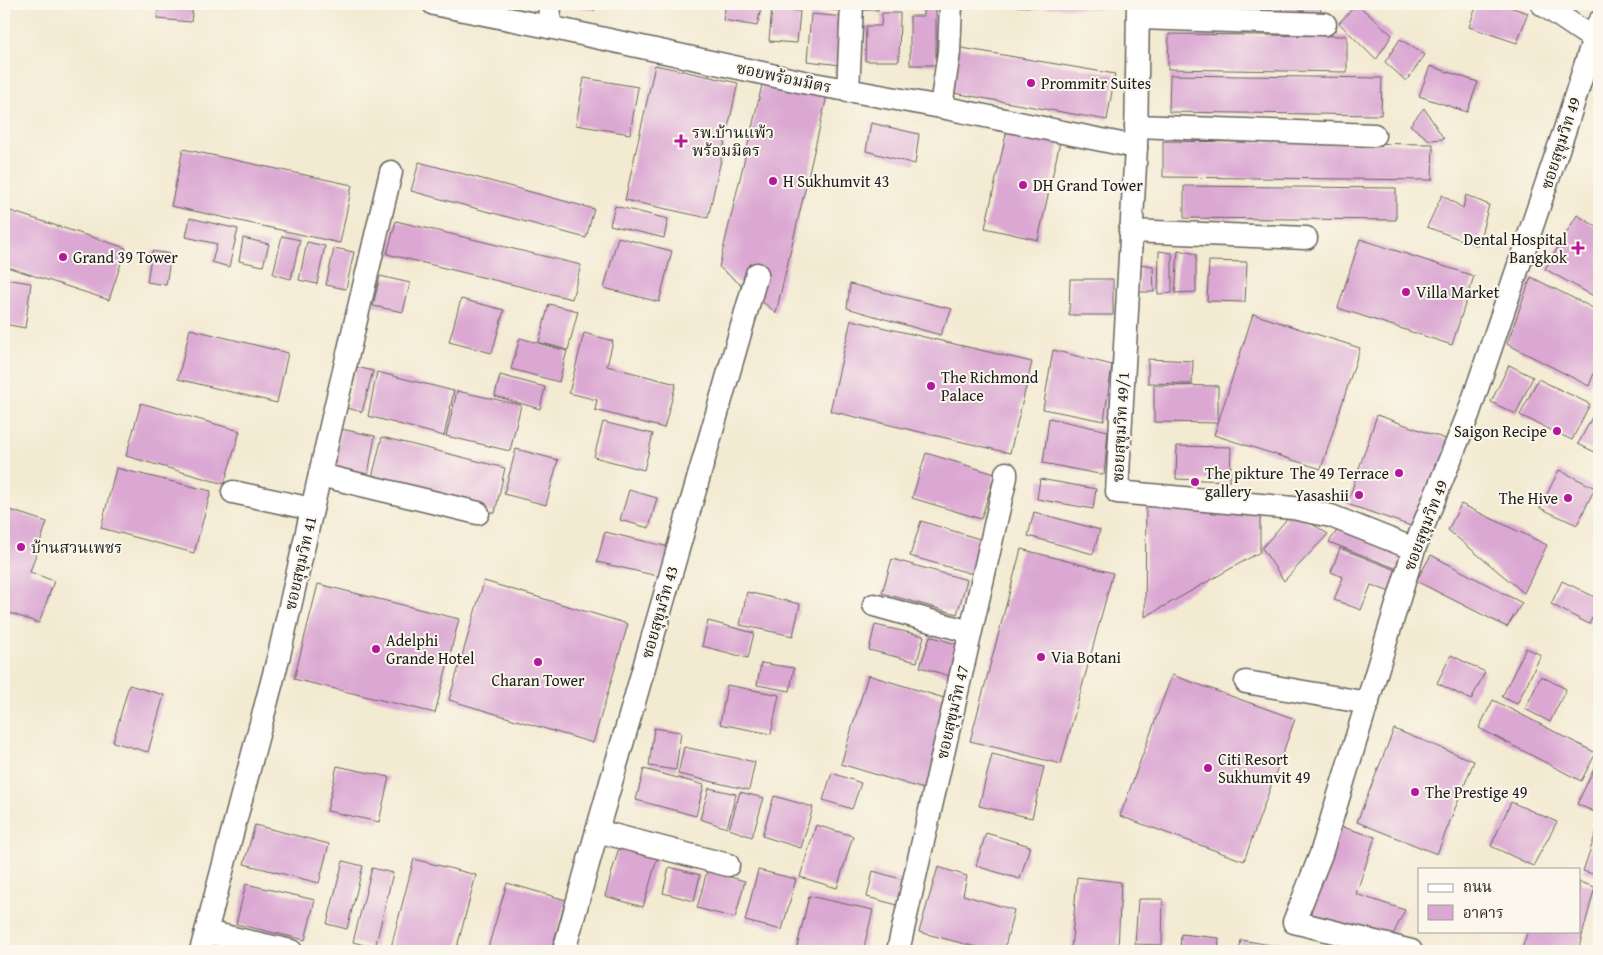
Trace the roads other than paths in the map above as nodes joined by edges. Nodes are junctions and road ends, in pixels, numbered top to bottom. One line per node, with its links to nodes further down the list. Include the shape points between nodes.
1 (434, 4): 8 (street, ซอยพร้อมมิตร)
2 (550, 4): 8 (street)
3 (852, 4): 10 (street)
4 (951, 4): 11 (street)
5 (1542, 4): 9 (street)
6 (1138, 11): 7 (street); 13 (street, ซอยสุขุมวิท 49/1)
7 (1325, 24)
8 (549, 27): 10 (street, ซอยพร้อมมิตร)
9 (1597, 30): 23 (street, ซอยสุขุมวิท 49, via 1468,415)
10 (848, 91): 11 (street, ซอยพร้อมมิตร)
11 (942, 107): 13 (street, ซอยพร้อมมิตร)
12 (1374, 135): 13 (street, ซอยพร้อมมิตร)
13 (1136, 136): 15 (street, ซอยสุขุมวิท 49/1)
14 (391, 172): 19 (street, ซอยสุขุมวิท 41)
15 (1130, 231): 16 (street); 23 (street, ซอยสุขุมวิท 49/1, via 1117,492 1293,508 1331,516)
16 (1306, 238)
17 (757, 274): 28 (street, ซอยสุขุมวิท 43)
18 (1006, 473): 25 (street, ซอยสุขุมวิท 47)
19 (320, 475): 21 (street, ซอยสุขุมวิท 41); 22 (street)
20 (233, 492): 21 (street)
21 (312, 509): 30 (street, ซอยสุขุมวิท 41, via 280,655)
22 (478, 513)
23 (1414, 549): 27 (street, ซอยสุขุมวิท 49)
24 (874, 605): 25 (street)
25 (970, 632): 34 (street, ซอยสุขุมวิท 47)
26 (1246, 682): 27 (street)
27 (1368, 703): 31 (street, ซอยสุขุมวิท 49, via 1321,854 1294,922)
28 (597, 831): 29 (street); 33 (street, ซอยสุขุมวิท 43)
29 (728, 865)
30 (204, 941): 32 (street)
31 (1404, 950)
32 (291, 951)
33 (564, 951)
34 (898, 951)

